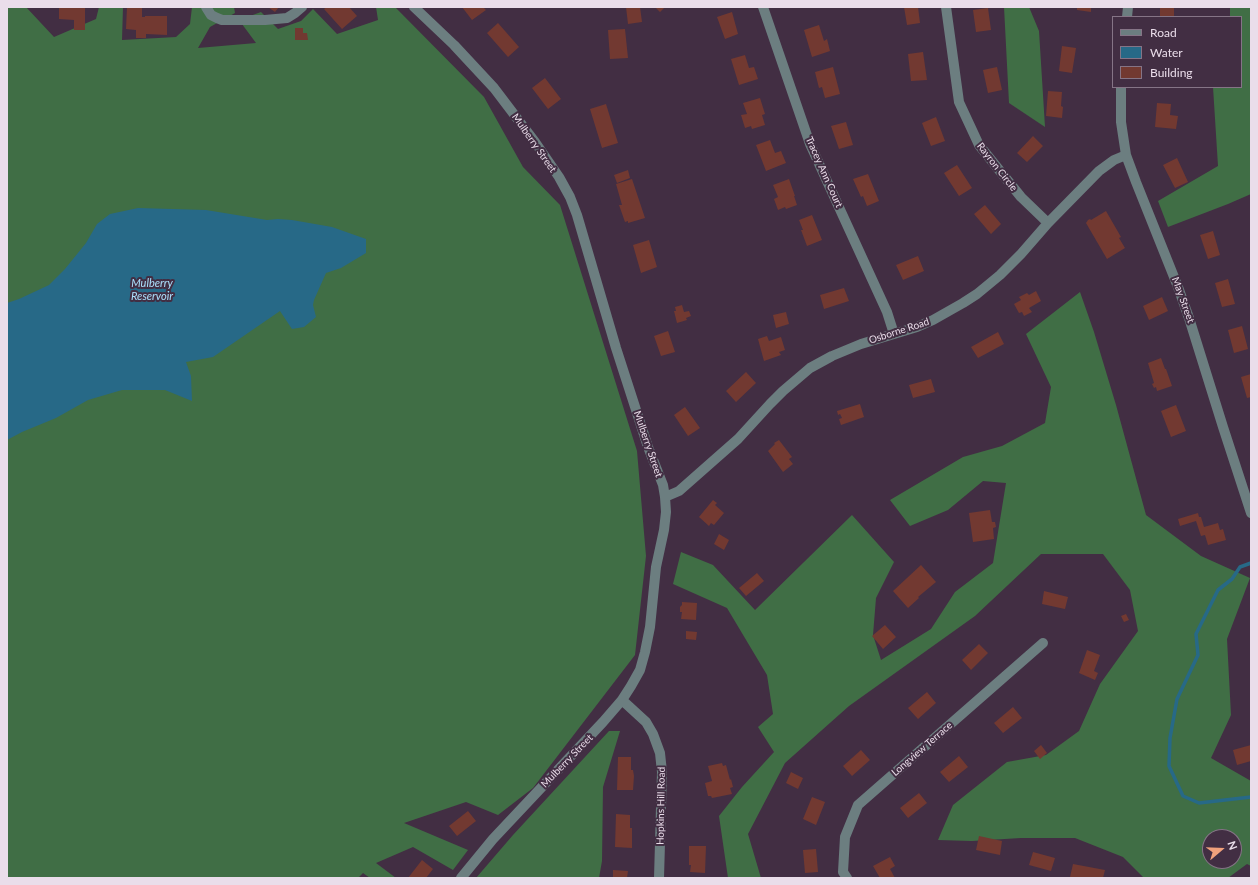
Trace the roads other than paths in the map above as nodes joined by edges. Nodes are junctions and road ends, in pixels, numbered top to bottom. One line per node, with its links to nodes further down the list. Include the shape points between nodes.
1 (206, 7): 2 (street, via 211,15 222,20 265,20 287,18)
2 (302, 7)
3 (414, 7): 10 (street, Mulberry Street, via 494,88 535,142 570,197)
4 (763, 7): 9 (street, Tracey Ann Court, via 810,144 887,312)
5 (946, 7): 8 (street, Rayron Circle, via 959,102 979,145 1021,197)
6 (1121, 88): 7 (street, May Street, via 1121,122)
7 (1126, 155): 8 (street, Osborne Road, via 1099,171); 11 (street, May Street, via 1189,318)
8 (1048, 223): 9 (street, Osborne Road, via 1000,275 977,294 933,320)
9 (894, 334): 10 (street, Osborne Road, via 861,344 810,368 779,395 718,457 679,491)
10 (665, 497): 13 (street, Mulberry Street, via 664,530 656,567 645,652 640,670)
11 (1251, 514)
12 (1043, 643): 16 (street, Longview Terrace, via 858,805 845,837 843,872)
13 (622, 700): 14 (street, Mulberry Street, via 493,839); 15 (street, Hopkins Hill Road, via 646,722 660,753 662,772)
14 (461, 878)
15 (659, 878)
16 (847, 878)

